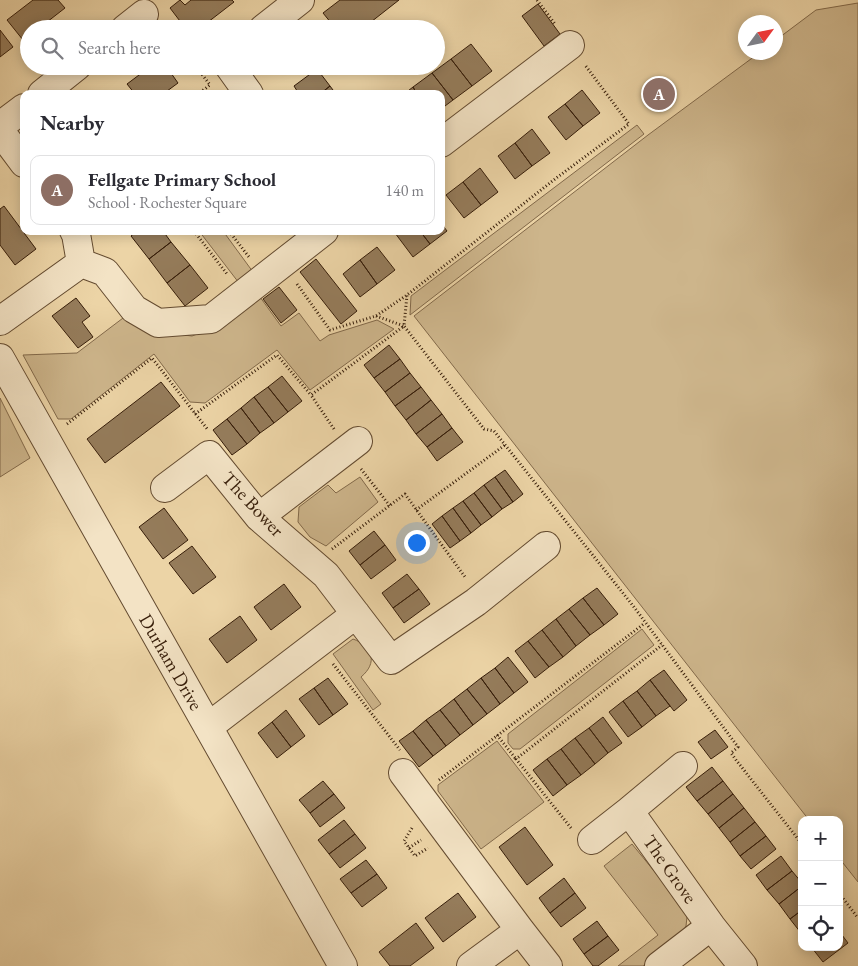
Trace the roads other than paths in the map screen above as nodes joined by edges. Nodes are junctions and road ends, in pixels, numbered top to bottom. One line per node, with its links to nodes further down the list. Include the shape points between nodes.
1 (300, 0): 2 (street)
2 (274, 20)
3 (570, 45): 11 (street)
4 (66, 75): 6 (street)
5 (235, 75): 7 (street)
6 (47, 90)
7 (246, 90)
8 (20, 111): 9 (street)
9 (0, 126)
10 (0, 131): 12 (street)
11 (445, 139)
12 (20, 158)
13 (76, 235): 15 (street)
14 (319, 235): 15 (street, via 210,319 158,323 134,309 106,272)
15 (81, 263): 16 (street)
16 (0, 321)
17 (0, 358): 23 (street, Durham Drive)
18 (358, 441): 20 (street)
19 (165, 488): 20 (street, The Bower, via 209,455)
20 (259, 517): 22 (street, The Bower, via 326,575)
21 (546, 546): 22 (street, The Bower, via 476,602 391,660)
22 (356, 614): 23 (street)
23 (208, 727): 30 (street, Durham Drive)
24 (683, 766): 26 (street)
25 (403, 773): 29 (street, via 425,836)
26 (629, 811): 27 (street); 28 (street, The Grove)
27 (582, 835)
28 (711, 926): 33 (street); 34 (street, The Grove)
29 (520, 930): 31 (street); 32 (street)
30 (343, 966)
31 (471, 966)
32 (548, 966)
33 (659, 966)
34 (743, 966)

